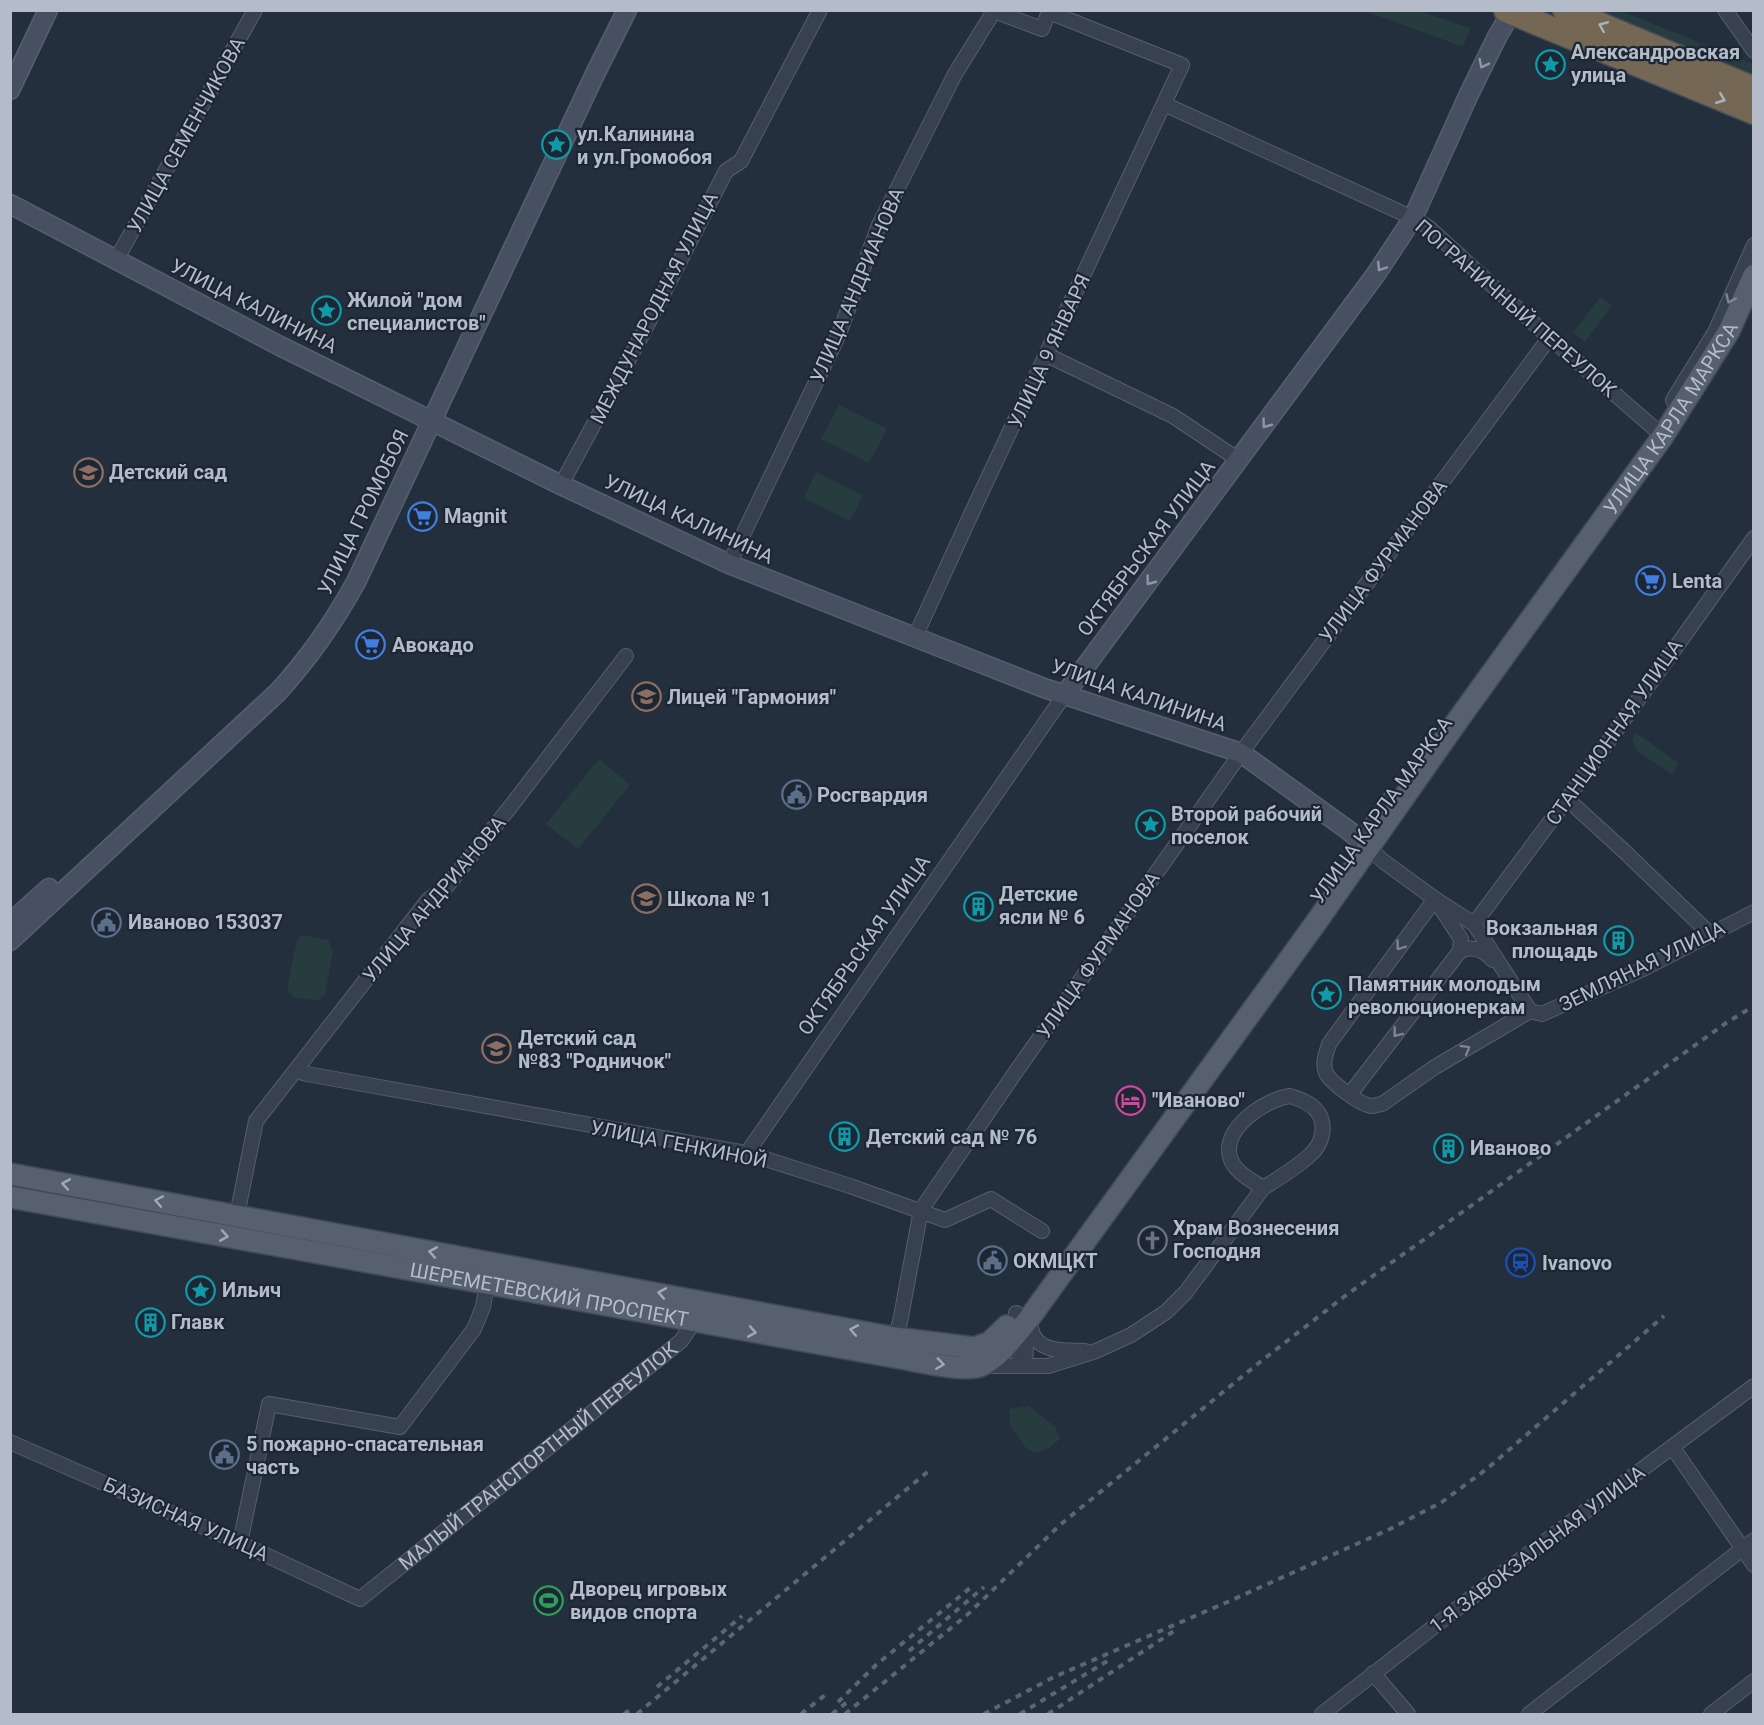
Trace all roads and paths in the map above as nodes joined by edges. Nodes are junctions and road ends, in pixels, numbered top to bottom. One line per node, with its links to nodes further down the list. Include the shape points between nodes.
1 (48, 10): 12 (main road)
2 (255, 10): 18 (street, УЛИЦА СЕМЕНЧИКОВА)
3 (617, 10): 22 (main road, УЛИЦА ГРОМОБОЯ, via 529,190)
4 (627, 10): 22 (main road, УЛИЦА ГРОМОБОЯ)
5 (820, 10): 25 (street, МЕЖДУНАРОДНАЯ УЛИЦА, via 741,161 726,171)
6 (1565, 10): 11 (highway, one-way to 6)
7 (1725, 10): 10 (street)
8 (993, 11): 13 (street, УЛИЦА 9 ЯНВАРЯ, via 1042,29 1049,12 1182,65); 27 (street, УЛИЦА АНДРИАНОВА, via 955,74 879,225 839,334)
9 (1511, 11): 14 (highway, one-way to 14); 16 (main road, ОКТЯБРЬСКАЯ УЛИЦА, one-way to 16, via 1468,94)
10 (1754, 51)
11 (1754, 89)
12 (10, 90)
13 (1164, 104): 16 (street, ПОГРАНИЧНЫЙ ПЕРЕУЛОК); 21 (street, УЛИЦА 9 ЯНВАРЯ)
14 (1754, 112)
15 (10, 204): 18 (main road, УЛИЦА КАЛИНИНА)
16 (1413, 218): 20 (street, ПОГРАНИЧНЫЙ ПЕРЕУЛОК, via 1428,226); 24 (main road, ОКТЯБРЬСКАЯ УЛИЦА, one-way to 24)
17 (1754, 245): 23 (street, УЛИЦА КАРЛА МАРКСА, one-way to 23, via 1715,332)
18 (116, 260): 22 (main road, УЛИЦА КАЛИНИНА)
19 (1754, 275): 23 (main road, УЛИЦА КАРЛА МАРКСА, via 1729,331)
20 (1550, 337): 23 (street, ПОГРАНИЧНЫЙ ПЕРЕУЛОК); 31 (street, УЛИЦА ФУРМАНОВА)
21 (1047, 355): 24 (street, via 1173,416); 28 (street, УЛИЦА 9 ЯНВАРЯ)
22 (427, 419): 25 (main road, УЛИЦА КАЛИНИНА); 36 (main road, УЛИЦА ГРОМОБОЯ, via 346,578 291,661 193,758); 39 (main road, УЛИЦА ГРОМОБОЯ, via 356,582 304,664)
23 (1660, 433): 33 (main road, УЛИЦА КАРЛА МАРКСА, via 1458,720)
24 (1239, 460): 30 (main road, ОКТЯБРЬСКАЯ УЛИЦА, one-way to 30)
25 (561, 485): 27 (main road, УЛИЦА КАЛИНИНА)
26 (1754, 538): 32 (street, СТАНЦИОННАЯ УЛИЦА)
27 (729, 564): 28 (main road, УЛИЦА КАЛИНИНА)
28 (915, 637): 30 (main road, УЛИЦА КАЛИНИНА)
29 (626, 656): 43 (street, УЛИЦА АНДРИАНОВА, via 511,807 447,886 428,900)
30 (1065, 694): 31 (main road, УЛИЦА КАЛИНИНА); 45 (street, ОКТЯБРЬСКАЯ УЛИЦА)
31 (1241, 753): 33 (main road, УЛИЦА КАЛИНИНА); 50 (street, УЛИЦА ФУРМАНОВА)
32 (1567, 799): 37 (street, СТАНЦИОННАЯ УЛИЦА); 38 (street)
33 (1364, 844): 34 (street); 57 (main road, УЛИЦА КАРЛА МАРКСА)
34 (1435, 899): 37 (street); 40 (street, via 1461,939); 44 (street, one-way to 44, via 1329,1044 1324,1061 1326,1074)
35 (1754, 912): 38 (street, ЗЕМЛЯНАЯ УЛИЦА)
36 (10, 923)
37 (1474, 924): 41 (street)
38 (1710, 934): 42 (street, ЗЕМЛЯНАЯ УЛИЦА, via 1542,1014)
39 (10, 940)
40 (1460, 951): 41 (street, via 1468,947 1486,953); 44 (street, one-way to 44)
41 (1507, 974): 42 (street)
42 (1530, 1011): 44 (street, one-way to 42, via 1366,1105 1382,1104 1435,1067)
43 (297, 1071): 45 (street, УЛИЦА ГЕНКИНОЙ); 51 (street, УЛИЦА АНДРИАНОВА, via 256,1121)
44 (1350, 1094)
45 (747, 1154): 50 (street, УЛИЦА ГЕНКИНОЙ)
46 (10, 1174): 48 (main road, ШЕРЕМЕТЕВСКИЙ ПРОСПЕКТ, one-way to 46)
47 (1263, 1188): 47 (street, via 1312,1154 1322,1138 1321,1118 1304,1101 1277,1097 1249,1116 1230,1141 1230,1157 1239,1171); 61 (street, via 1186,1292 1166,1312 1131,1335)
48 (121, 1194): 51 (main road, ШЕРЕМЕТЕВСКИЙ ПРОСПЕКТ, one-way to 48); 52 (main road)
49 (10, 1197): 52 (main road, ШЕРЕМЕТЕВСКИЙ ПРОСПЕКТ)
50 (921, 1210): 53 (street, УЛИЦА ГЕНКИНОЙ, via 945,1220 991,1199); 60 (street, УЛИЦА ФУРМАНОВА)
51 (237, 1215): 54 (main road, ШЕРЕМЕТЕВСКИЙ ПРОСПЕКТ, one-way to 51)
52 (116, 1216): 55 (main road, ШЕРЕМЕТЕВСКИЙ ПРОСПЕКТ, one-way to 55)
53 (1042, 1231)
54 (490, 1262): 55 (main road); 56 (main road, ШЕРЕМЕТЕВСКИЙ ПРОСПЕКТ, one-way to 54)
55 (487, 1284): 58 (main road, ШЕРЕМЕТЕВСКИЙ ПРОСПЕКТ); 67 (street, via 474,1329 400,1427 269,1404)
56 (699, 1300): 58 (main road, МАЛЫЙ ТРАНСПОРТНЫЙ ПЕРЕУЛОК); 60 (main road, ШЕРЕМЕТЕВСКИЙ ПРОСПЕКТ, one-way to 56)
57 (1026, 1315): 59 (main road, УЛИЦА КАРЛА МАРКСА); 61 (street, via 1037,1339 1046,1347 1056,1351); 62 (main road, УЛИЦА КАРЛА МАРКСА, via 989,1343); 63 (street)
58 (694, 1322): 62 (main road, ШЕРЕМЕТЕВСКИЙ ПРОСПЕКТ, one-way to 62, via 958,1367); 70 (street, МАЛЫЙ ТРАНСПОРТНЫЙ ПЕРЕУЛОК, via 681,1341)
59 (1014, 1336): 62 (main road, УЛИЦА КАРЛА МАРКСА); 63 (street)
60 (895, 1338): 62 (main road, ШЕРЕМЕТЕВСКИЙ ПРОСПЕКТ)
61 (1096, 1351): 63 (street, via 1048,1366)
62 (983, 1356): 63 (street)
63 (1025, 1366)
64 (1754, 1386): 66 (street, 1-Я ЗАВОКЗАЛЬНАЯ УЛИЦА)
65 (10, 1442): 67 (street, БАЗИСНАЯ УЛИЦА)
66 (1673, 1448): 68 (street); 71 (street, 1-Я ЗАВОКЗАЛЬНАЯ УЛИЦА)
67 (240, 1542): 70 (street, БАЗИСНАЯ УЛИЦА)
68 (1748, 1544): 69 (street); 75 (street)
69 (1754, 1565)
70 (360, 1599)
71 (1373, 1673): 73 (street, 1-Я ЗАВОКЗАЛЬНАЯ УЛИЦА); 74 (street)
72 (1754, 1681): 76 (street)
73 (1322, 1714)
74 (1408, 1714)
75 (1529, 1714)
76 (1711, 1714)

